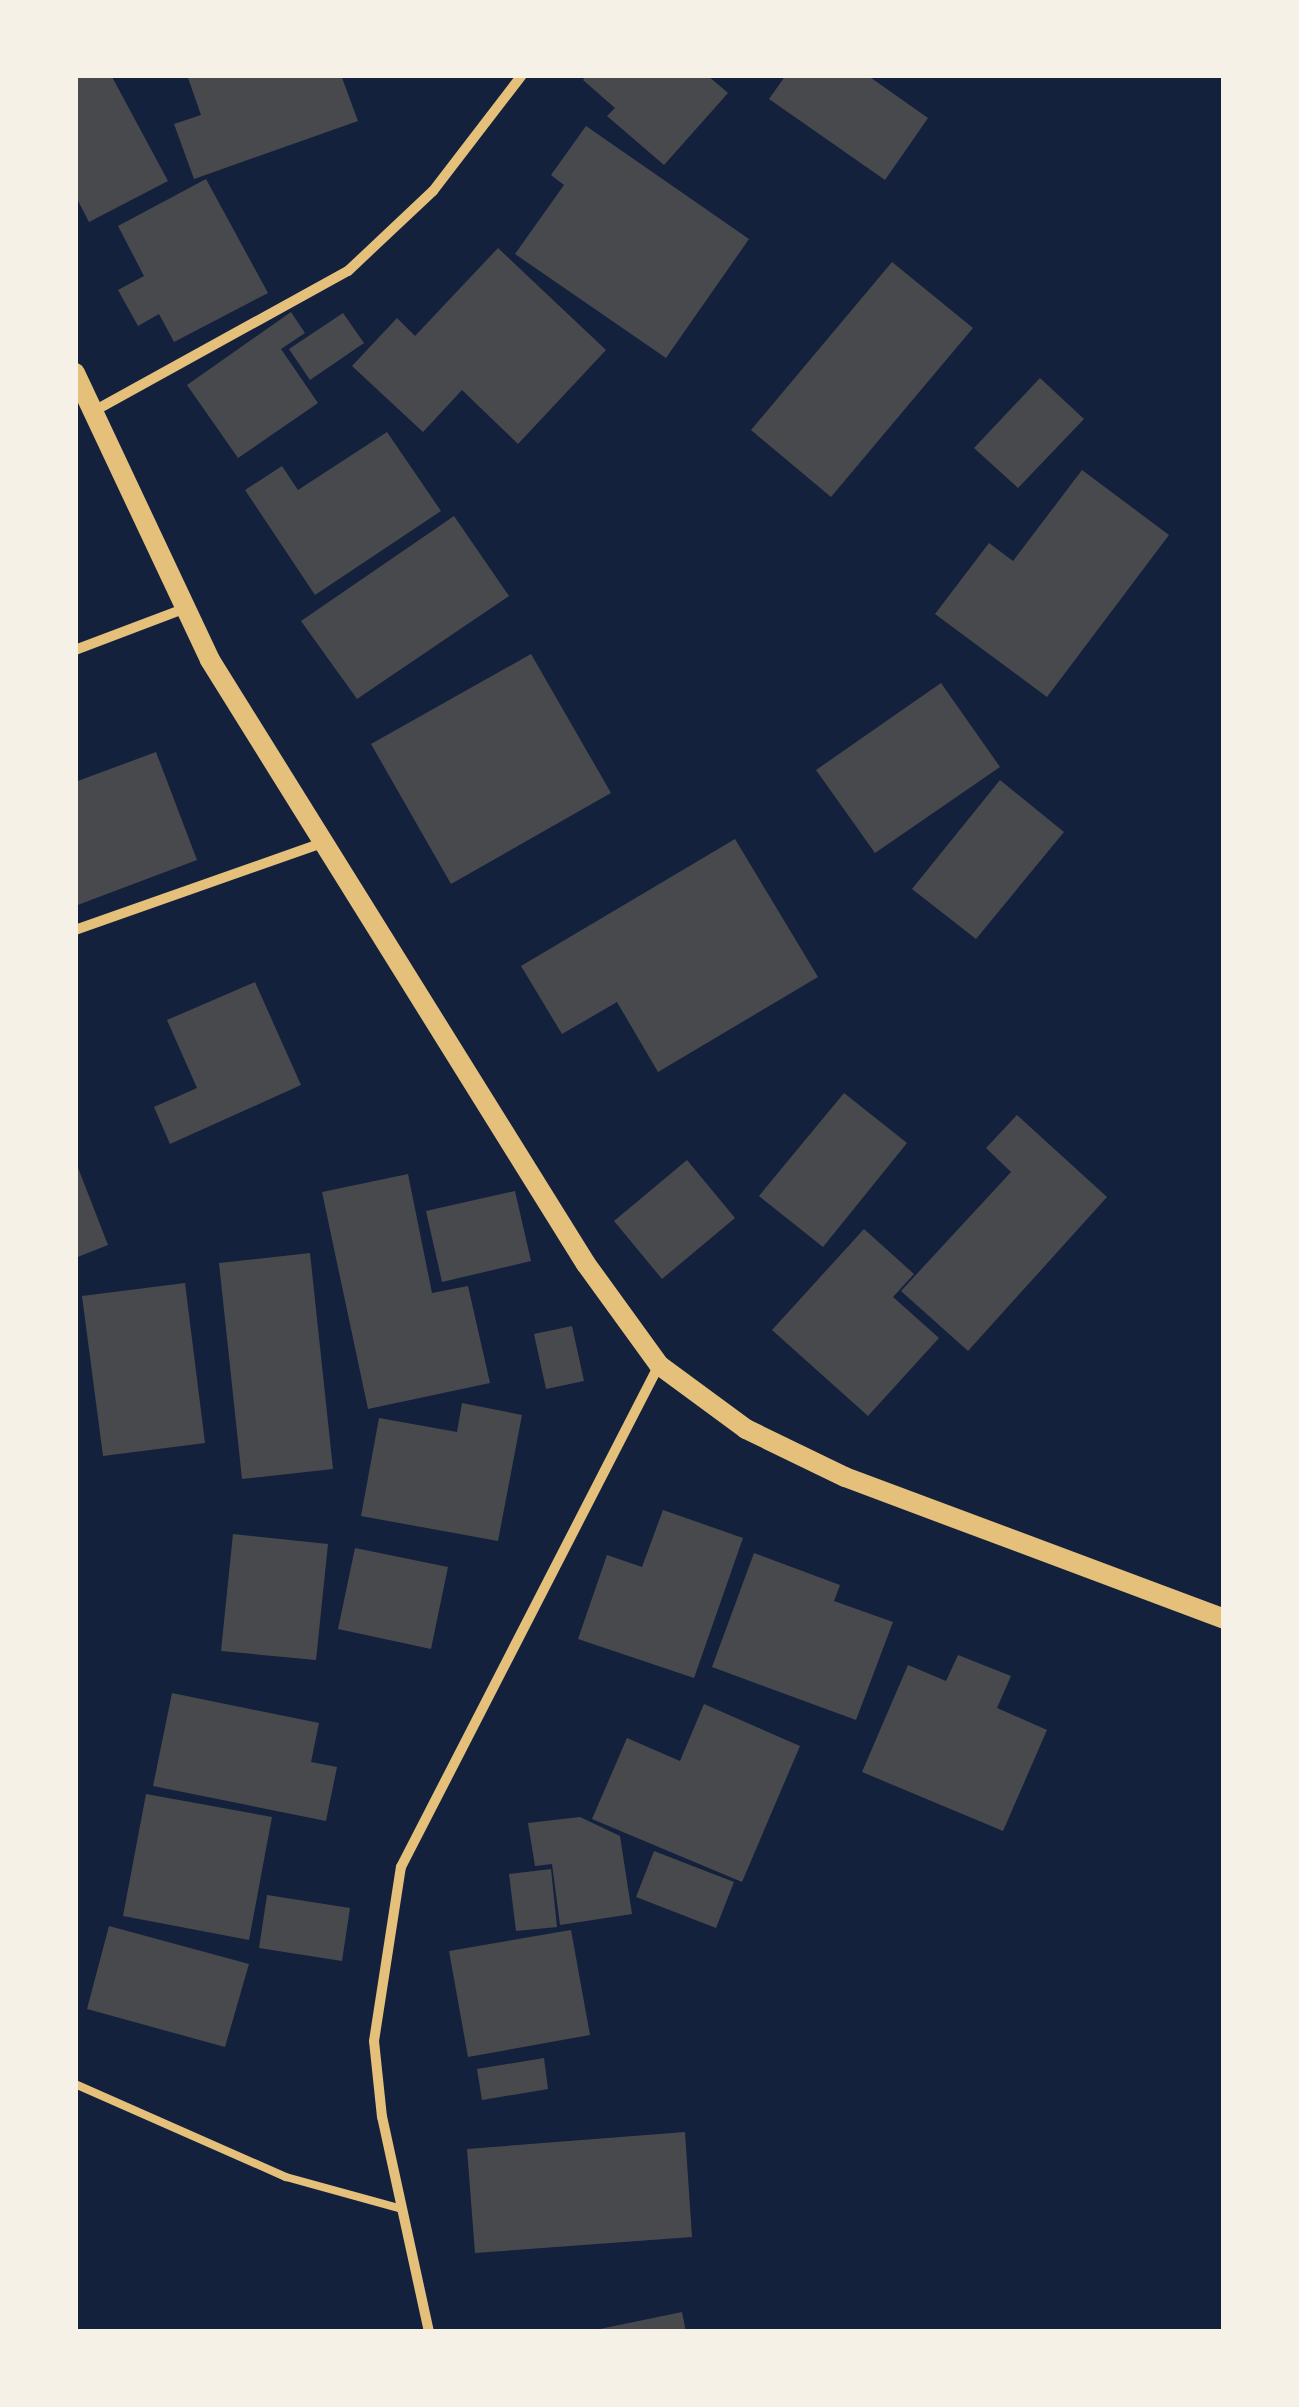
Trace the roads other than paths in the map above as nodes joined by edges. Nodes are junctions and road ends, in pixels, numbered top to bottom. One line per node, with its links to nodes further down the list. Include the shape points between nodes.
1 (522, 75): 3 (street, via 433,191 348,271)
2 (75, 372): 3 (main road)
3 (93, 412): 4 (main road)
4 (186, 608): 5 (street); 6 (main road, via 210,660)
5 (75, 650)
6 (326, 841): 7 (street); 8 (main road, via 586,1264)
7 (75, 930)
8 (660, 1365): 9 (main road, via 746,1429 845,1477); 11 (street, via 401,1867 374,2041)
9 (1224, 1620)
10 (75, 2084): 11 (lane, via 286,2178)
11 (402, 2210): 12 (street)
12 (429, 2332)

